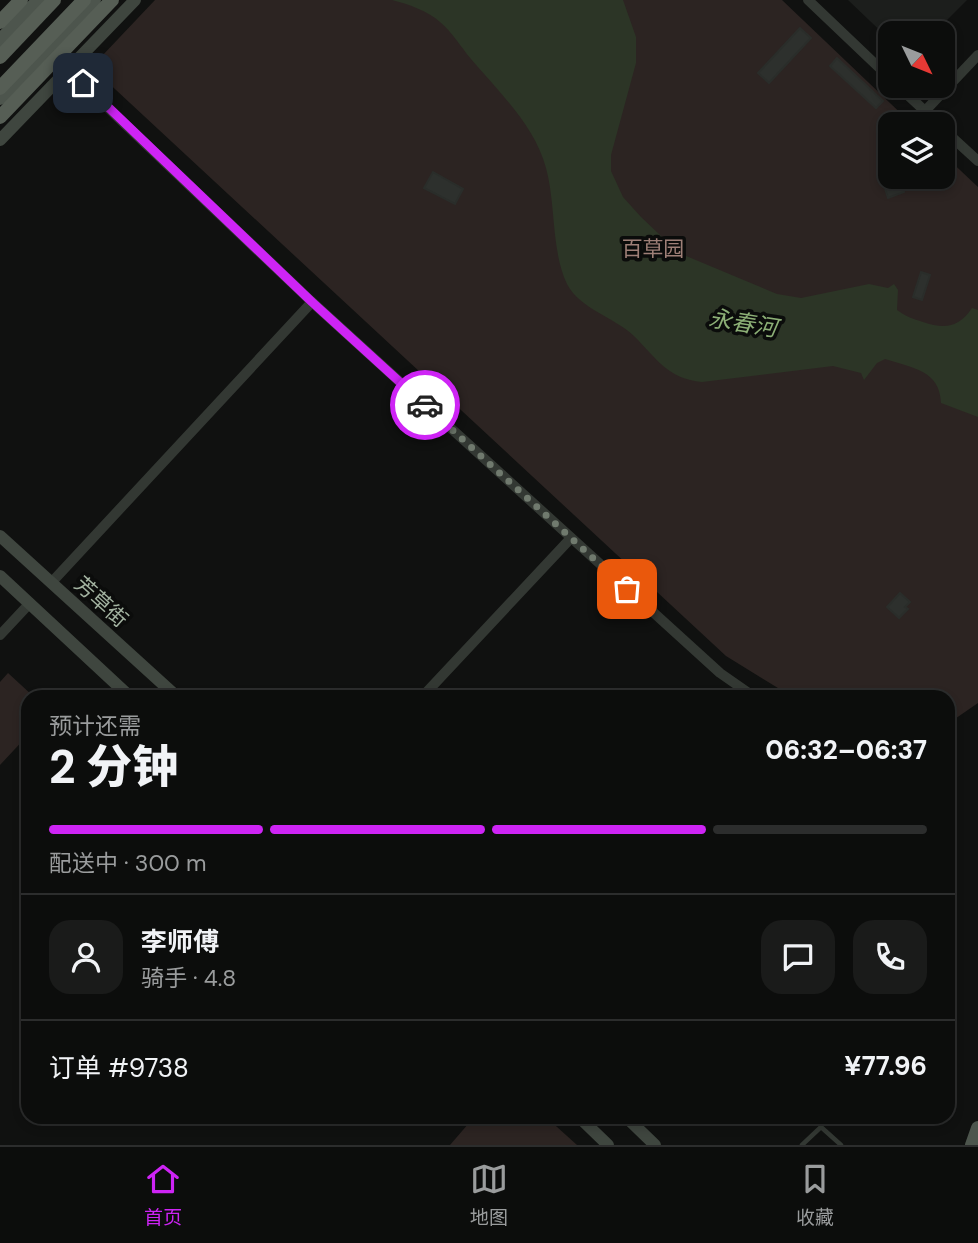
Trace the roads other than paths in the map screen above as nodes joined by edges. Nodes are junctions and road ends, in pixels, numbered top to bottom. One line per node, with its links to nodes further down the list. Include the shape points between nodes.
1 (21, 0): 9 (highway)
2 (39, 0): 10 (main road)
3 (54, 0): 12 (highway)
4 (84, 0): 15 (highway)
5 (94, 0): 17 (main road)
6 (112, 0): 19 (highway)
7 (135, 0): 14 (main road)
8 (808, 0): 13 (street)
9 (0, 22)
10 (0, 41)
11 (978, 55): 18 (street)
12 (0, 57)
13 (878, 67)
14 (67, 69): 20 (main road); 23 (street)
15 (0, 88)
16 (911, 98): 18 (street)
17 (0, 99)
18 (925, 111)
19 (0, 117)
20 (0, 140)
21 (955, 140): 22 (street)
22 (978, 161)
23 (312, 302): 25 (street); 27 (street)
24 (0, 536): 27 (main road, 芳草街)
25 (571, 538): 32 (street); 33 (street)
26 (0, 576): 28 (main road)
27 (51, 583): 31 (main road, 芳草街)
28 (30, 603): 29 (street); 30 (main road)
29 (0, 635)
30 (124, 690)
31 (169, 690)
32 (429, 690)
33 (744, 690)
34 (586, 1124): 37 (main road)
35 (633, 1124): 38 (main road)
36 (978, 1128): 41 (main road)
37 (608, 1145)
38 (655, 1145)
39 (802, 1145): 40 (lane, via 821,1127)
40 (841, 1145)
41 (972, 1145)

